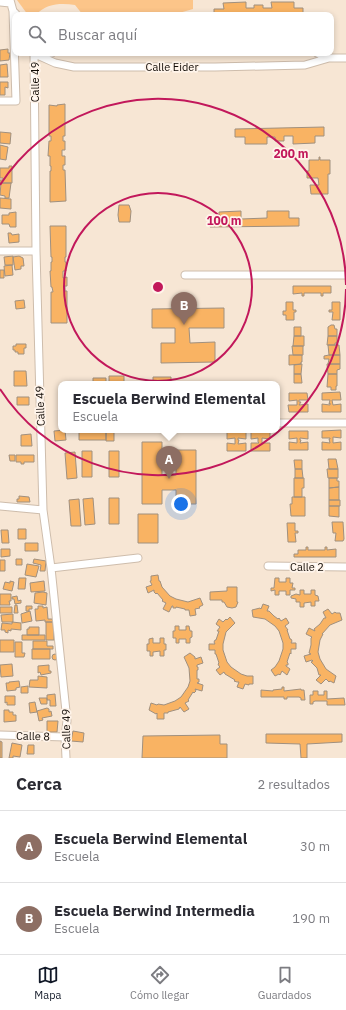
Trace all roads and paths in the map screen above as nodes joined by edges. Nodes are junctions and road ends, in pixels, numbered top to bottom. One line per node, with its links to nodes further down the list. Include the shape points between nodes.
1 (10, 1): 2 (street); 3 (street)
2 (0, 2)
3 (15, 12)
4 (15, 56): 10 (street, via 16,101)
5 (34, 56): 12 (street, Calle 49)
6 (40, 56): 8 (street, Calle Eider, via 55,63 74,67 305,65)
7 (324, 56): 8 (street, Calle Eider)
8 (329, 58): 9 (street, Calle Eider)
9 (346, 58)
10 (0, 101)
11 (0, 251): 12 (street)
12 (36, 251): 18 (street, Calle 49)
13 (346, 275): 14 (street)
14 (185, 276)
15 (280, 423): 16 (street)
16 (346, 423)
17 (0, 506): 18 (street)
18 (43, 510): 22 (street, Calle 49)
19 (138, 558): 22 (street)
20 (268, 566): 21 (street, Calle 2)
21 (346, 567)
22 (51, 568): 24 (street, Calle 49, via 67,721)
23 (0, 735): 24 (street, Calle 8)
24 (65, 736): 25 (street, Calle 49)
25 (66, 758)

